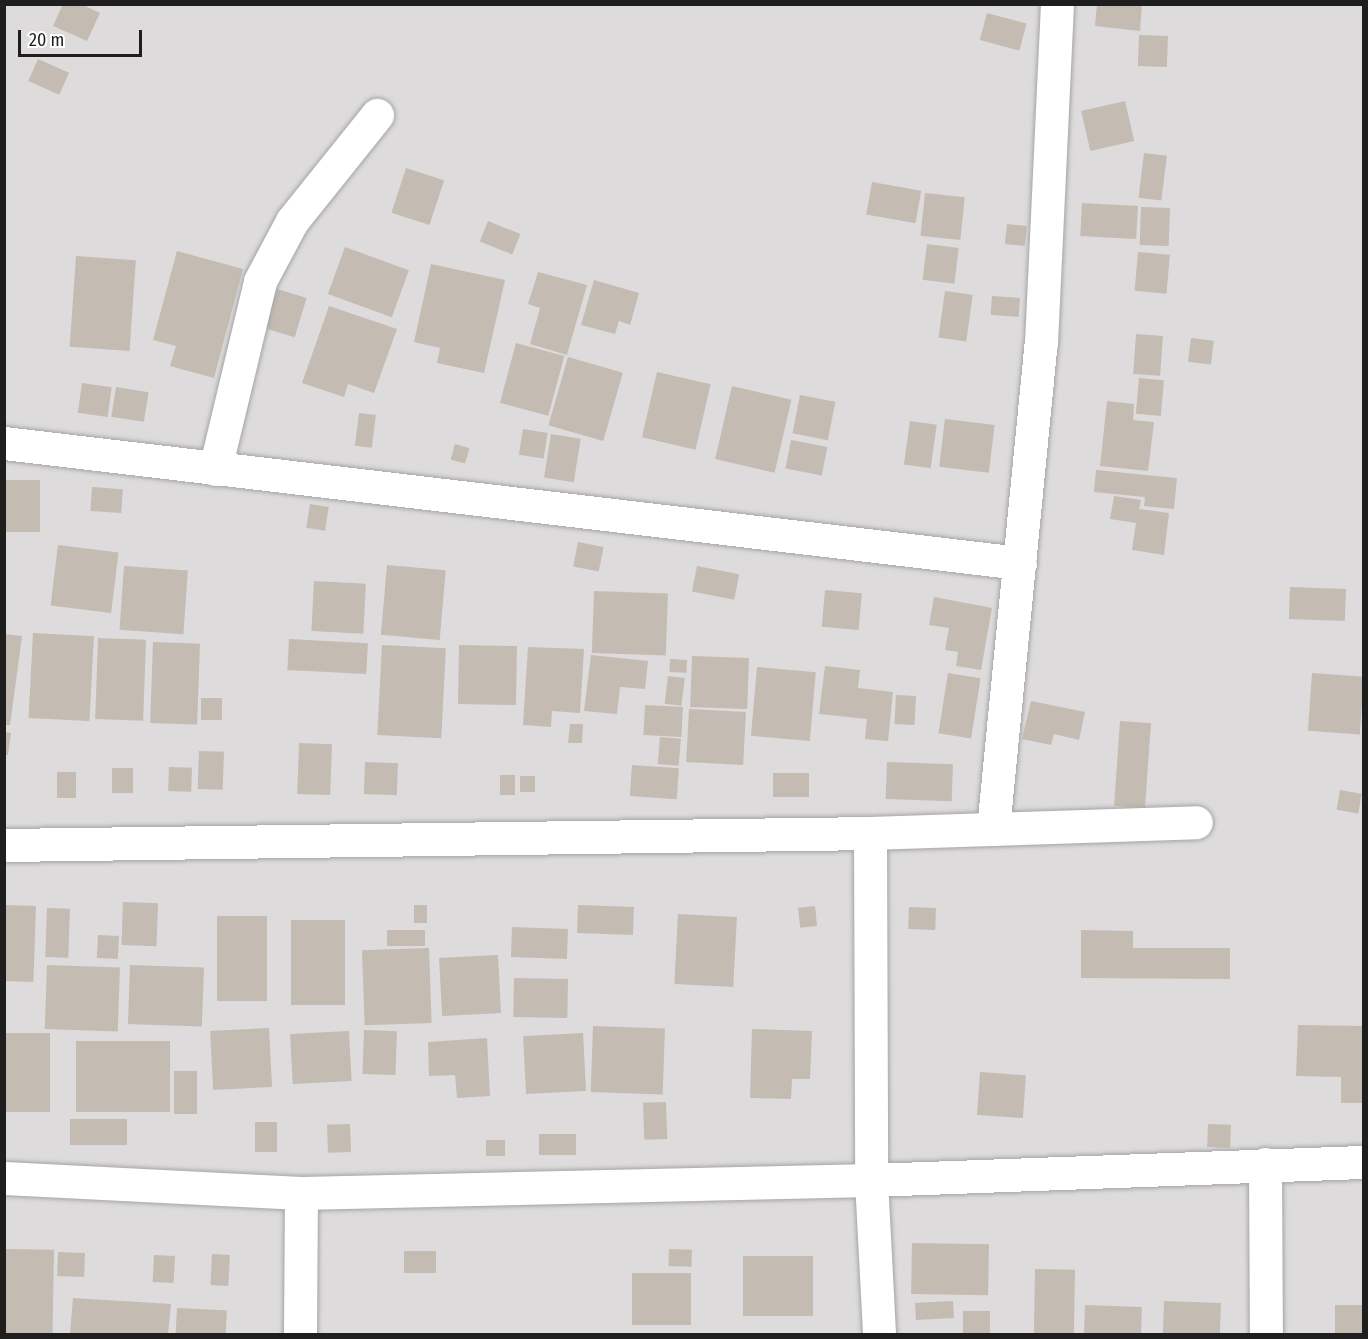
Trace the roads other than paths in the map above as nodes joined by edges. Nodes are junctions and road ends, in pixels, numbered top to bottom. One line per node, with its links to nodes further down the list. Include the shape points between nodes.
1 (1057, 4): 5 (street, via 1041,343)
2 (378, 115): 4 (street, via 292,221 260,281)
3 (4, 443): 4 (street)
4 (215, 469): 5 (street)
5 (1020, 563): 7 (street)
6 (1196, 822): 7 (street)
7 (993, 829): 8 (street)
8 (870, 833): 9 (street); 13 (street)
9 (4, 846)
10 (1364, 1162): 11 (street)
11 (1265, 1164): 13 (street); 17 (street)
12 (4, 1178): 14 (street)
13 (871, 1180): 14 (street); 16 (street)
14 (301, 1193): 15 (street)
15 (300, 1335)
16 (879, 1335)
17 (1266, 1335)

